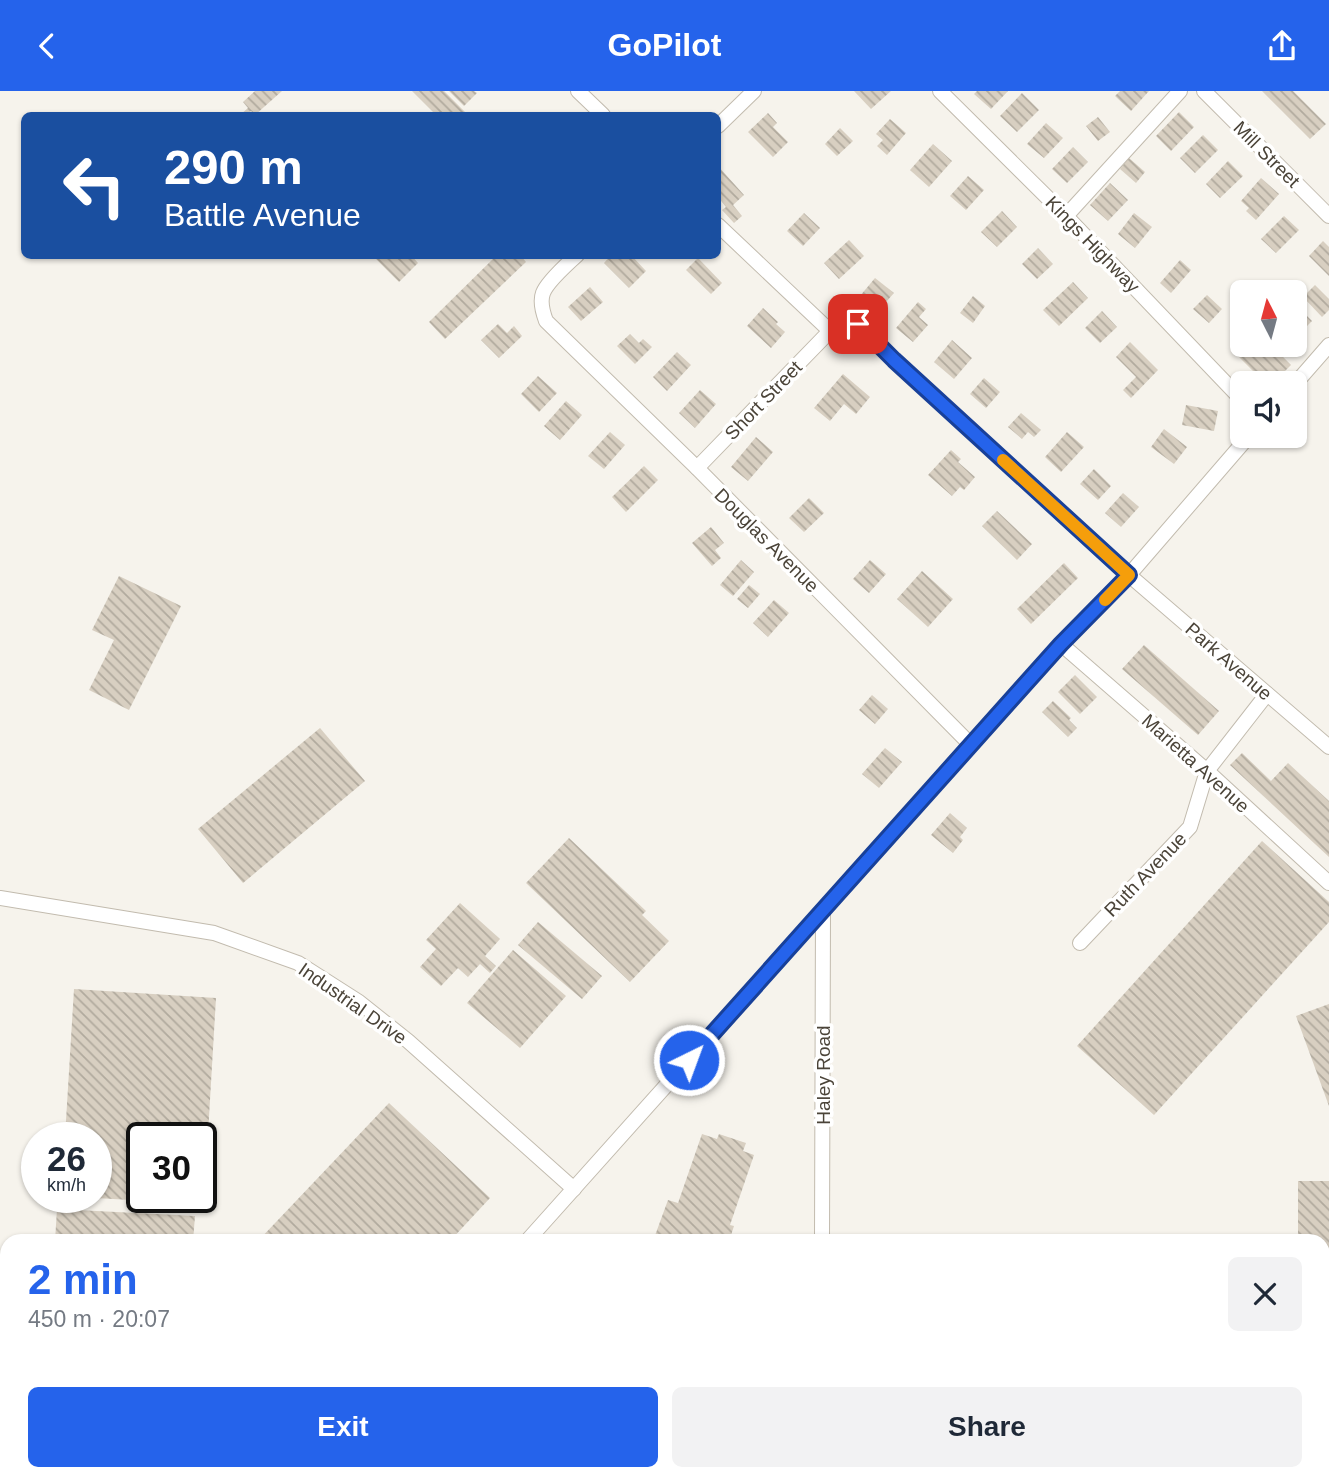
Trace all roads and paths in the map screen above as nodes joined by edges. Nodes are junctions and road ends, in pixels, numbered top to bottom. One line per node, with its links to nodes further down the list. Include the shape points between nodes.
1 (578, 91): 6 (street)
2 (754, 91): 7 (street)
3 (940, 91): 8 (street, Kings Highway)
4 (1180, 91): 8 (street)
5 (1204, 91): 9 (street, Mill Street)
6 (600, 112)
7 (721, 123)
8 (1066, 216): 15 (street, Kings Highway)
9 (1329, 216)
10 (721, 229): 12 (street)
11 (572, 259): 17 (street, Douglas Avenue, via 543,293 546,321)
12 (830, 331): 17 (street, Short Street); 18 (street, Park Avenue, via 845,321 858,324)
13 (1329, 345): 14 (street)
14 (1306, 371)
15 (1230, 387)
16 (1239, 448): 18 (street)
17 (697, 468): 21 (street, Douglas Avenue)
18 (1129, 575): 19 (street); 20 (street, Park Avenue)
19 (1061, 644): 21 (street); 23 (street, Marietta Avenue)
20 (1267, 694): 22 (street, Park Avenue); 23 (street, Ruth Avenue)
21 (971, 745): 26 (street)
22 (1329, 747)
23 (1207, 771): 24 (street, Marietta Avenue); 27 (street, Ruth Avenue, via 1190,827)
24 (1329, 883)
25 (0, 898): 28 (street, Industrial Drive, via 214,933 298,963 408,1041)
26 (823, 910): 28 (street); 30 (street, Haley Road)
27 (1080, 943)
28 (574, 1189): 29 (street)
29 (533, 1234)
30 (822, 1234)

